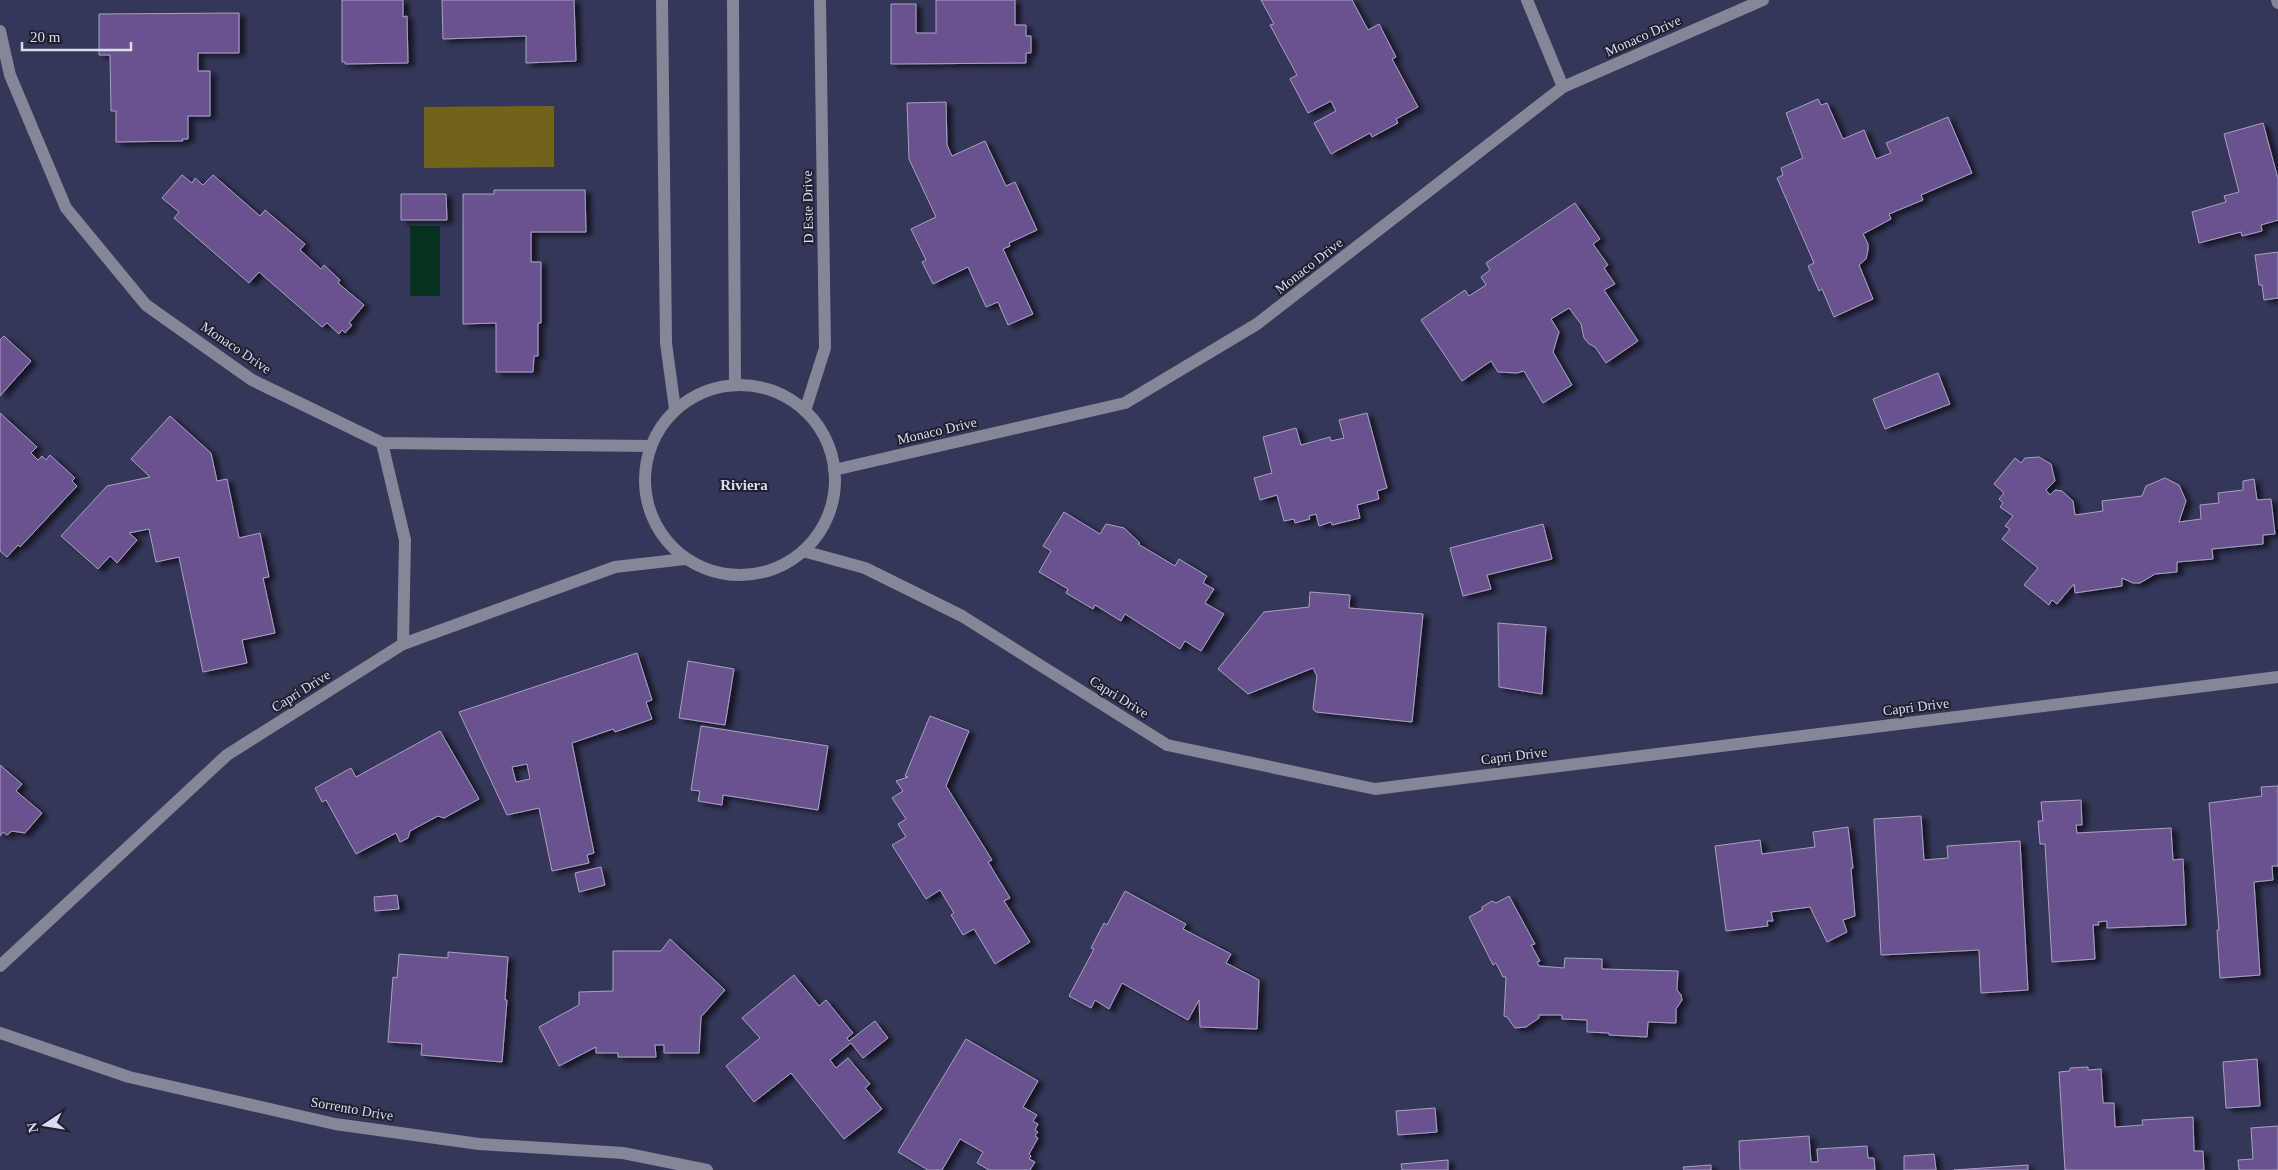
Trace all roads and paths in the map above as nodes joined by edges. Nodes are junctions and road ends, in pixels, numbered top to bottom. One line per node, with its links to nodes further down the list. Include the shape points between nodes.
1 (662, 0): 9 (street, via 666,343)
2 (734, 0): 8 (street)
3 (820, 0): 10 (street, D Este Drive, via 825,348)
4 (1527, 0): 7 (street)
5 (1763, 0): 7 (street, Monaco Drive)
6 (0, 31): 11 (street, Monaco Drive, via 10,76 66,208 146,305 252,380)
7 (1564, 87): 13 (street, Monaco Drive, via 1257,324 1125,403)
8 (735, 384): 9 (street, via 702,392); 10 (street, via 760,386 784,396)
9 (675, 409): 12 (street)
10 (805, 411): 13 (street, via 829,448)
11 (382, 443): 12 (street, Monaco Drive); 16 (street, via 405,540)
12 (651, 446): 15 (street, via 644,477 648,508 663,536)
13 (834, 470): 14 (street, via 833,500 822,528)
14 (803, 551): 15 (street, via 776,568 745,576 714,572); 17 (street, Capri Drive, via 865,568 962,616 1167,745 1376,788)
15 (685, 559): 16 (street, Capri Drive, via 615,567)
16 (403, 644): 18 (street, Capri Drive, via 227,755)
17 (2278, 677)
18 (0, 966)
19 (0, 1033): 20 (street, Sorrento Drive, via 129,1077 335,1124 479,1144 623,1153)
20 (707, 1170)

